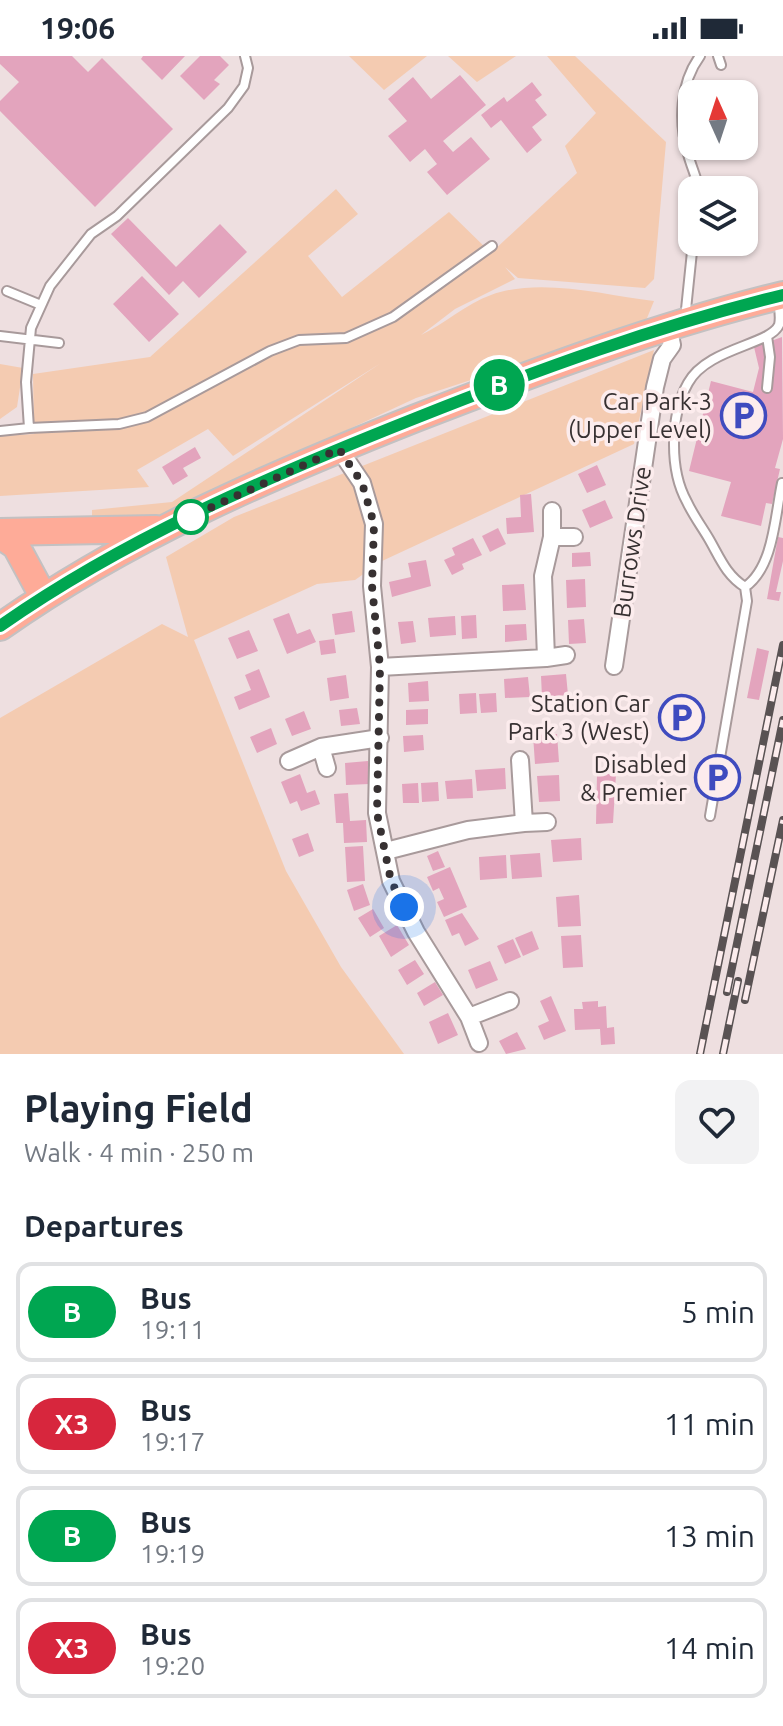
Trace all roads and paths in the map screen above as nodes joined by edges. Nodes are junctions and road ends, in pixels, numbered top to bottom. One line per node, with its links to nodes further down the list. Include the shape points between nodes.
1 (245, 56): 8 (lane, via 244,86 228,108 117,216 91,234 62,266)
2 (700, 56): 3 (lane, via 682,110)
3 (694, 176)
4 (492, 246): 15 (lane, via 393,317 346,338 299,340 270,351 147,417 119,424)
5 (690, 256): 9 (lane)
6 (7, 291): 8 (lane)
7 (780, 295): 9 (main road); 11 (lane, via 780,322)
8 (41, 305): 12 (lane)
9 (676, 323): 17 (main road); 29 (street, Burrows Drive, via 655,387)
10 (0, 336): 12 (lane)
11 (768, 339): 14 (lane); 24 (lane, via 719,355 699,369 684,392 675,440 676,469 687,503 727,572)
12 (30, 341): 13 (lane); 15 (lane)
13 (59, 343)
14 (767, 388)
15 (29, 428): 16 (lane)
16 (0, 431)
17 (339, 449): 20 (main road); 30 (street, via 362,483 374,524 372,586)
18 (782, 483): 24 (lane, via 764,565)
19 (552, 511): 22 (street)
20 (164, 529): 21 (main road); 25 (main road)
21 (0, 533): 25 (main road, via 16,546)
22 (552, 537): 23 (street); 28 (street, via 543,576)
23 (574, 537)
24 (745, 587): 36 (lane, via 747,601)
25 (43, 596): 26 (main road)
26 (0, 627)
27 (566, 655): 28 (street)
28 (546, 658): 30 (street)
29 (614, 666)
30 (380, 667): 31 (street)
31 (380, 738): 32 (street); 39 (street, via 377,813)
32 (321, 747): 34 (street); 35 (street)
33 (520, 760): 38 (street)
34 (289, 761)
35 (327, 768)
36 (710, 816)
37 (547, 822): 38 (street)
38 (524, 823): 39 (street, via 468,830)
39 (386, 851): 41 (street, via 391,881 416,932)
40 (510, 1001): 41 (street)
41 (469, 1017): 42 (street)
42 (479, 1043)

